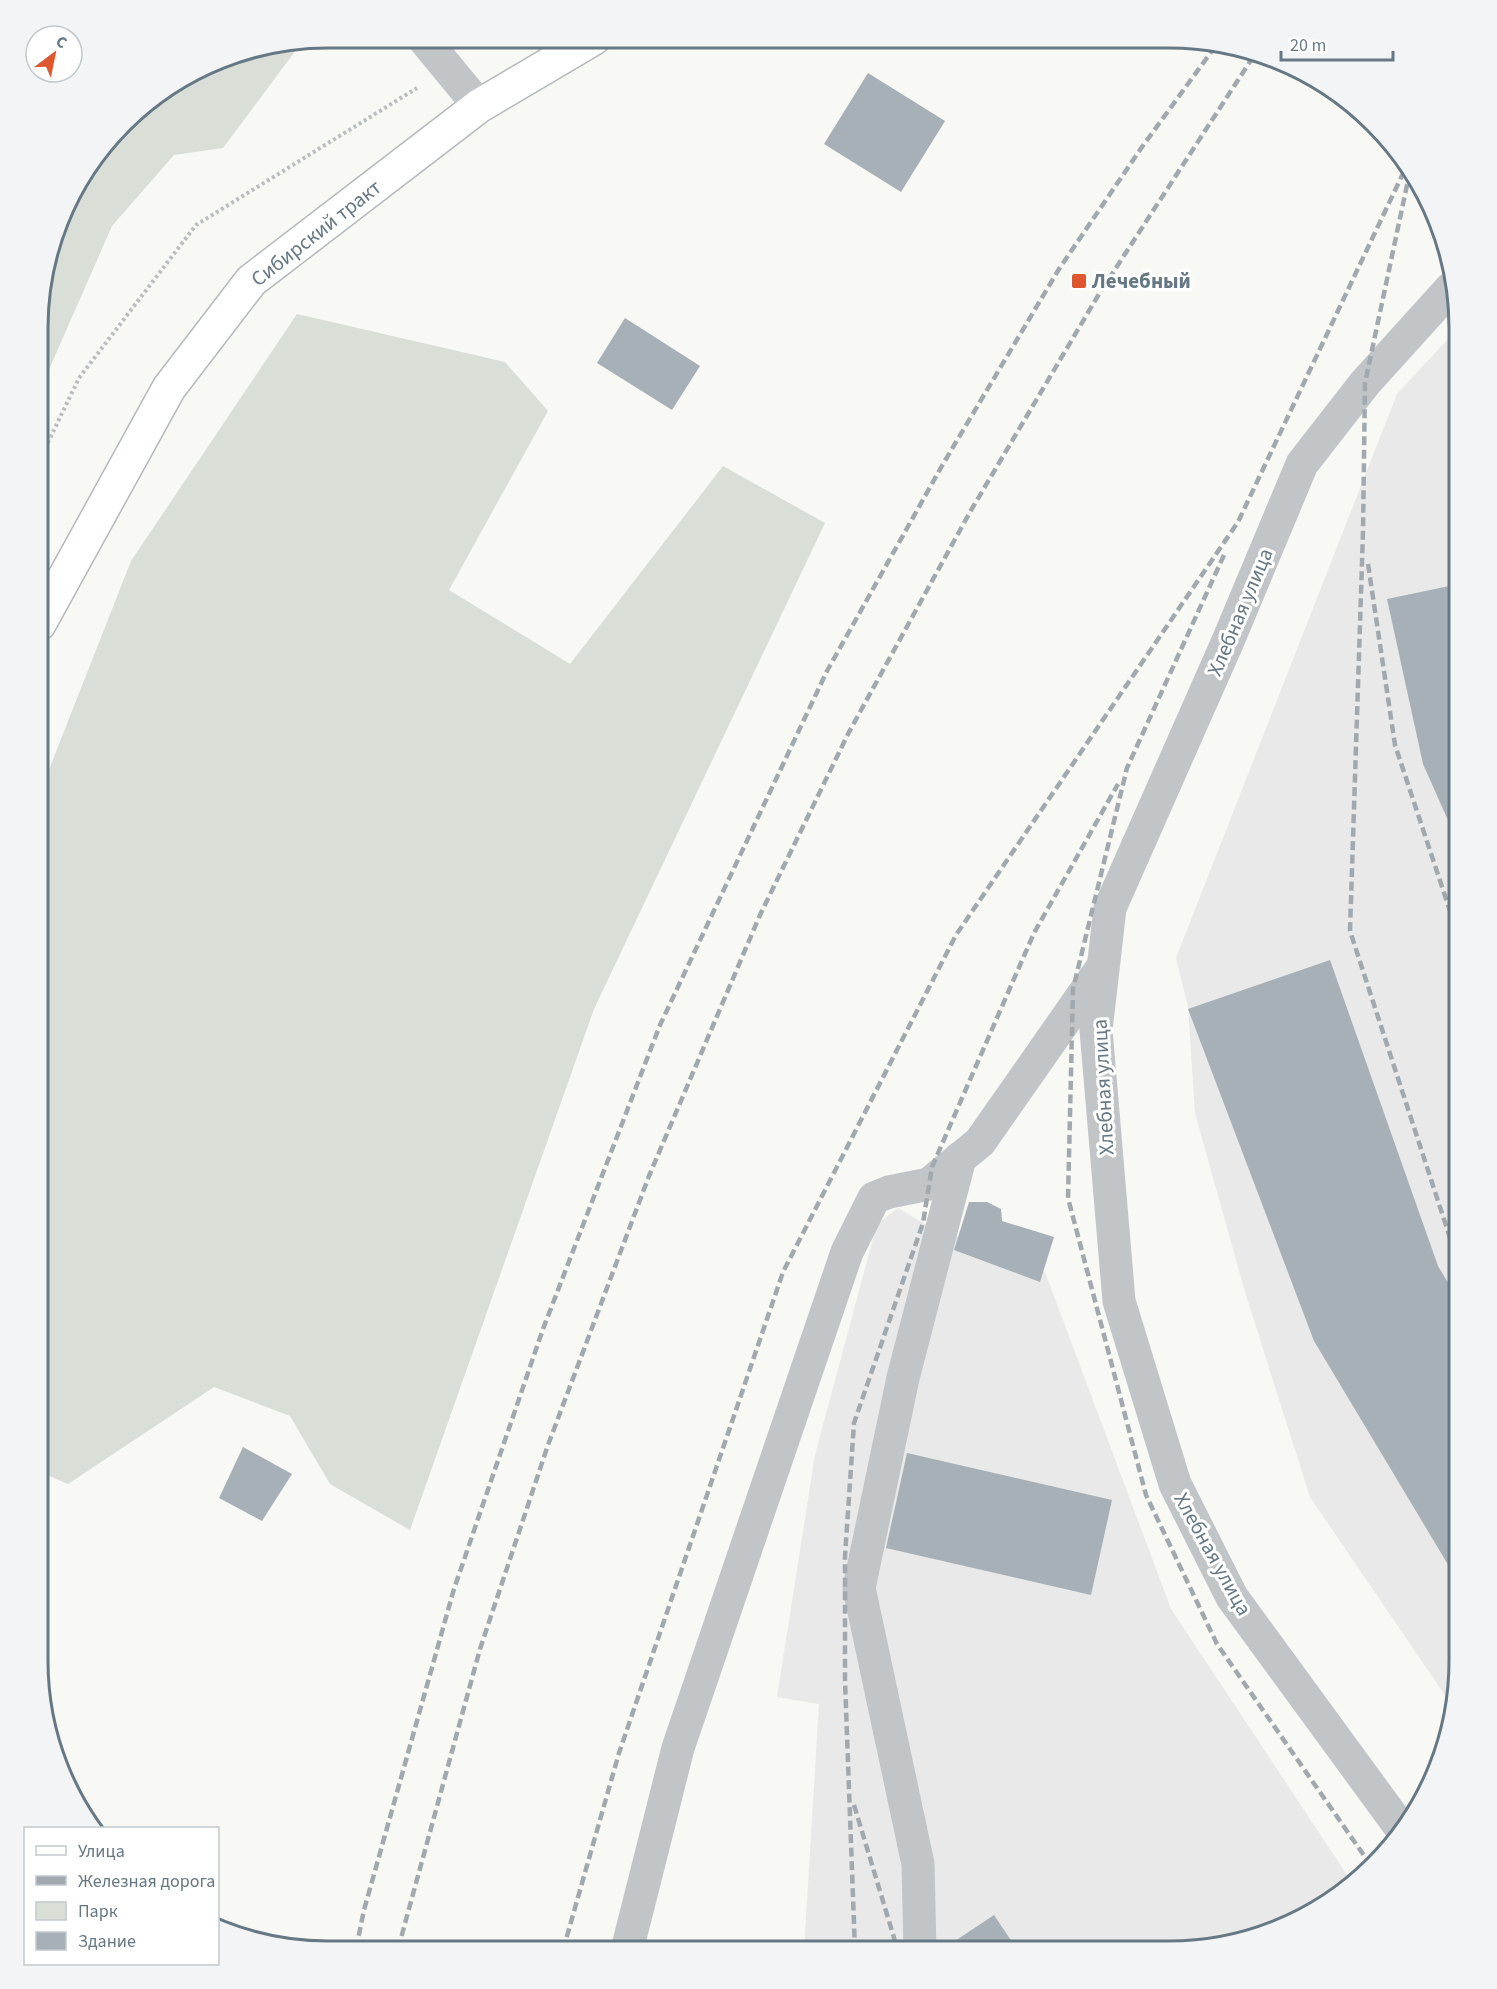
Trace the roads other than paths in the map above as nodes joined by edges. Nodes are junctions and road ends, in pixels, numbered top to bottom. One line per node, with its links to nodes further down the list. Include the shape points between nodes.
1 (431, 48): 3 (street)
2 (577, 48): 3 (main road, Сибирский тракт)
3 (479, 106): 5 (main road, Сибирский тракт, via 252,281 169,388)
4 (1447, 292): 6 (street, Хлебная улица, via 1365,383 1302,464 1110,908)
5 (48, 608)
6 (1103, 965): 7 (street, via 980,1142); 8 (street, Хлебная улица, via 1096,1030 1119,1301 1175,1484 1232,1597)
7 (960, 1158): 9 (street, via 929,1184 874,1198 847,1252 678,1748); 10 (street, via 903,1378 860,1588 918,1864)
8 (1397, 1823)
9 (629, 1941)
10 (920, 1941)

